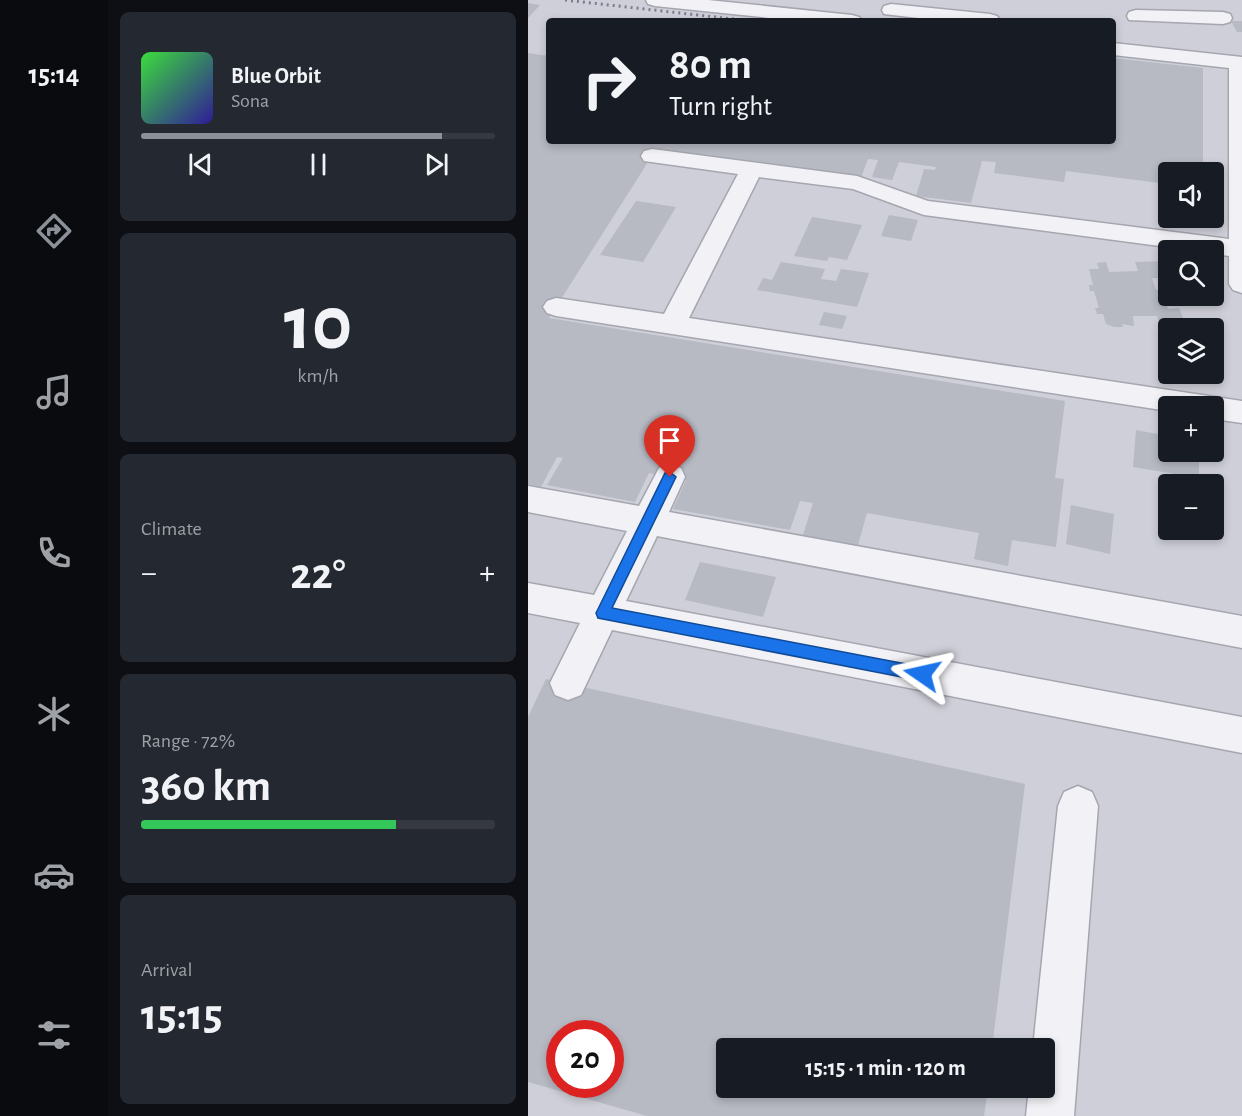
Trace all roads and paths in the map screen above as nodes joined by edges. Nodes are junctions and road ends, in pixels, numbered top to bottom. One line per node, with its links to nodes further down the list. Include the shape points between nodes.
1 (655, 0): 3 (lane)
2 (996, 0): 9 (lane)
3 (695, 2): 4 (lane)
4 (785, 7): 7 (lane)
5 (1136, 8): 10 (lane); 12 (lane)
6 (891, 10): 8 (lane)
7 (838, 18)
8 (970, 18)
9 (991, 18)
10 (1223, 18)
11 (1116, 49): 12 (lane)
12 (1133, 51): 13 (lane)
13 (1240, 63): 16 (lane)
14 (652, 156): 15 (lane)
15 (752, 169): 17 (lane, via 857,183 924,208); 20 (lane)
16 (1241, 189): 17 (lane)
17 (1240, 249): 18 (lane)
18 (1242, 284)
19 (556, 307): 20 (lane)
20 (672, 325): 21 (lane)
21 (1158, 399)
22 (1224, 409): 23 (lane)
23 (1242, 412)
24 (670, 477): 26 (lane)
25 (528, 499): 26 (lane)
26 (648, 521): 28 (lane); 29 (lane)
27 (528, 598): 28 (lane)
28 (603, 613): 30 (lane); 31 (lane)
29 (1242, 632)
30 (568, 683)
31 (1242, 735)
32 (1078, 806): 33 (lane)
33 (1050, 1116)

